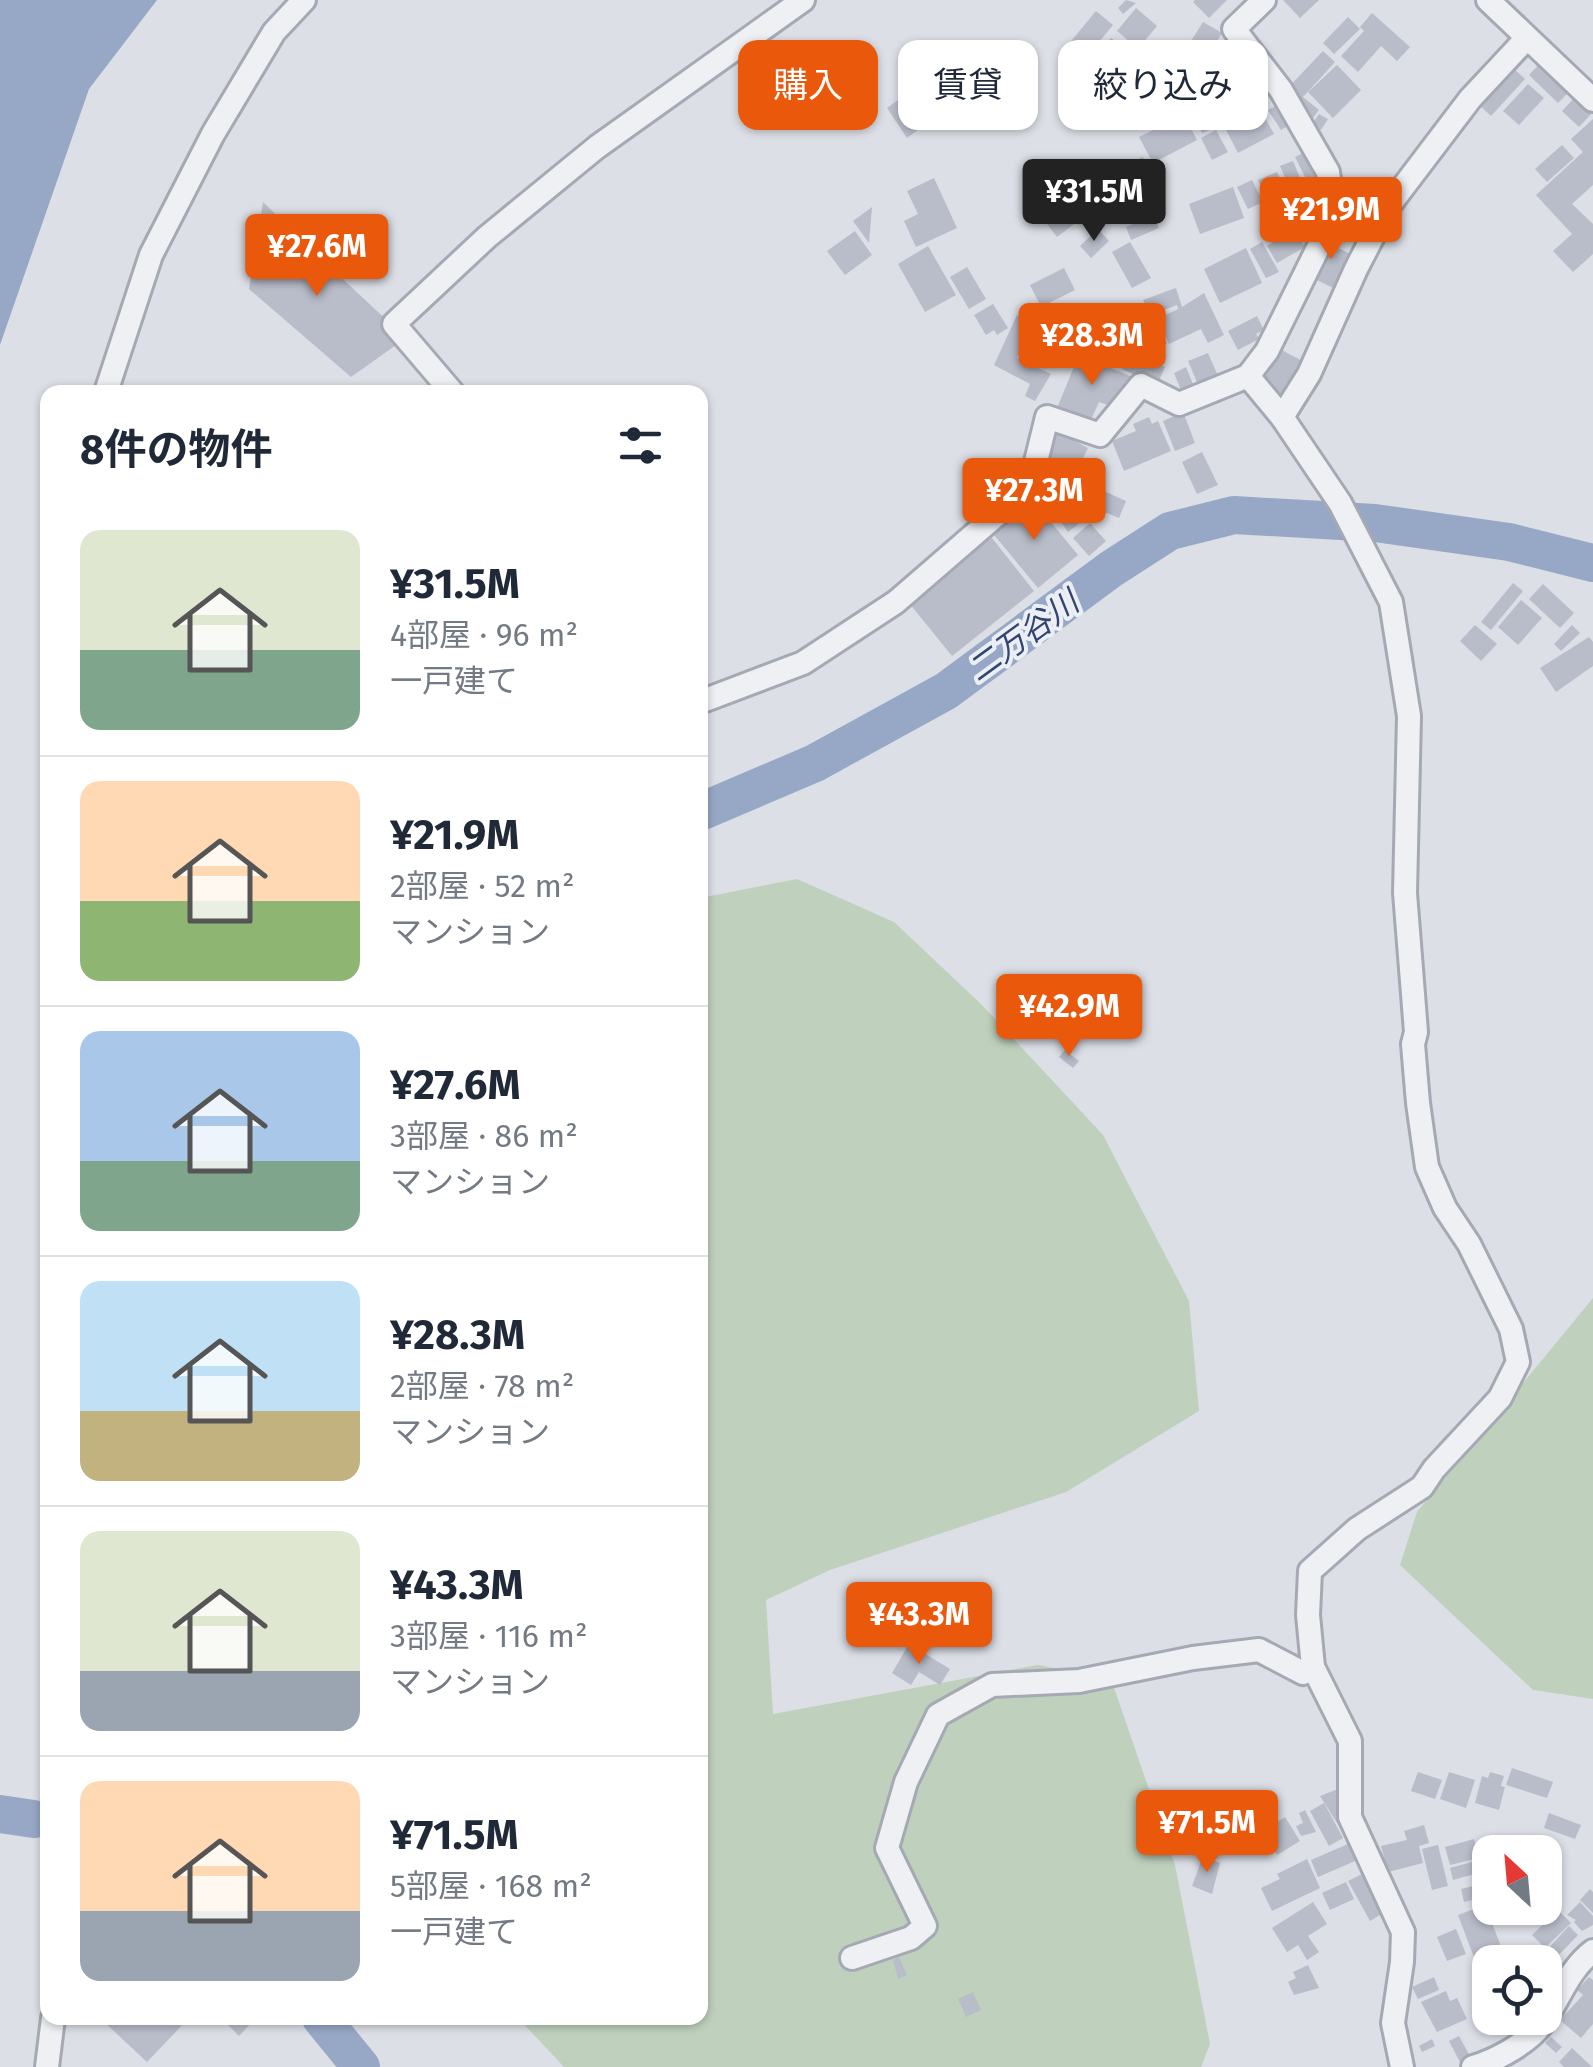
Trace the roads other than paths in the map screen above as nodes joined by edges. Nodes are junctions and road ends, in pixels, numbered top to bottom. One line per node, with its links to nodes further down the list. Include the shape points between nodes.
1 (304, 0): 8 (street, via 274,32 151,255)
2 (803, 0): 9 (street, via 597,148 394,324)
3 (1264, 0): 7 (street, via 1234,29 1281,90 1328,172 1332,203 1322,240)
4 (1488, 0): 5 (street)
5 (1526, 39): 6 (street); 10 (street, via 1470,99 1388,207 1310,374)
6 (1593, 100)
7 (1248, 376): 10 (street); 11 (street, via 1179,404 1141,385 1100,435 1047,417 1030,486 909,591 803,663)
8 (108, 385)
9 (446, 385)
10 (1282, 418): 12 (street, via 1340,503 1391,602 1410,716 1405,893 1428,1167 1510,1329 1518,1362 1500,1398 1422,1487 1356,1529 1310,1572)
11 (708, 699)
12 (1313, 1667): 14 (street, via 1303,1672 1259,1650 1242,1652 1079,1681 992,1685 938,1715 906,1782 887,1848 924,1926 912,1938); 17 (street, via 1350,1741 1350,1817 1402,1932 1393,2023)
13 (1593, 1952): 18 (street, via 1570,1975 1540,2028)
14 (852, 1958)
15 (53, 2025): 16 (street)
16 (48, 2067)
17 (1402, 2067)
18 (1473, 2067)

